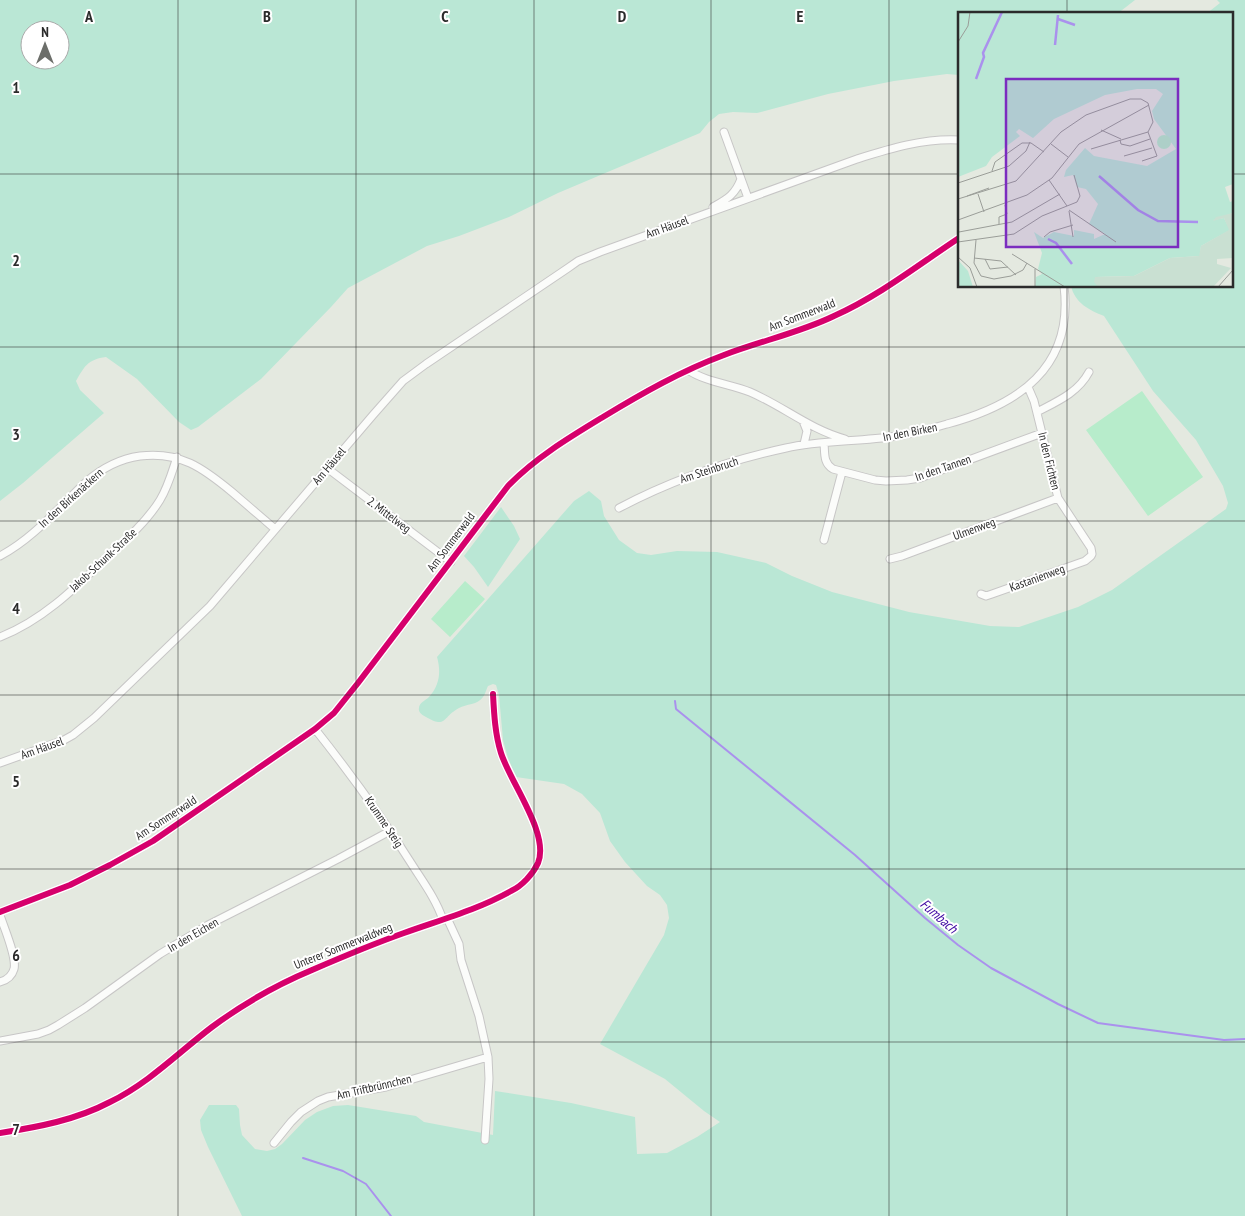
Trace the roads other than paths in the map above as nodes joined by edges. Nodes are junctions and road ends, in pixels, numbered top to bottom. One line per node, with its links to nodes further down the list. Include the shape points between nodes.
1 (724, 132): 3 (street)
2 (958, 140): 4 (street, Am Häusel, via 919,143 879,152)
3 (741, 178): 4 (street); 5 (street, Am Häusel, via 737,189 728,198)
4 (748, 198): 5 (street, Am Häusel)
5 (695, 217): 18 (street, Am Häusel, via 578,261 426,364 388,397)
6 (958, 239): 8 (street, Am Sommerwald, via 886,287 834,316)
7 (1064, 288): 10 (street, In den Birken, via 1064,325 1057,348)
8 (688, 370): 12 (street, In den Birken, via 751,392); 27 (street, Am Sommerwald, via 594,422 517,476)
9 (1088, 372): 11 (street, via 1078,388)
10 (1028, 387): 11 (street, In den Fichten); 14 (street, In den Birken, via 996,407 956,422 903,435)
11 (1037, 412): 13 (street, In den Fichten)
12 (803, 421): 14 (street, In den Birken); 16 (street, via 807,431)
13 (1042, 432): 19 (street, In den Tannen, via 920,478 886,481); 20 (street, In den Fichten)
14 (851, 441): 15 (street, Am Steinbruch)
15 (824, 443): 16 (street, Am Steinbruch); 19 (street, In den Tannen, via 827,464)
16 (804, 444): 21 (street, Am Steinbruch, via 703,470)
17 (176, 458): 22 (street, In den Birkenäckern, via 213,476); 24 (street, In den Birkenäckern, via 145,456 107,466 30,536); 29 (street, Jakob-Schunk-Straße, via 160,499 136,530 57,603 26,626)
18 (327, 468): 22 (street, Am Häusel); 27 (street, 2. Mittelweg)
19 (842, 472): 23 (street)
20 (1058, 498): 25 (street, In den Fichten, via 1089,544); 26 (street, Ulmenweg)
21 (619, 508)
22 (275, 529): 32 (street, Am Häusel, via 210,606 89,723 64,740)
23 (824, 540)
24 (0, 556)
25 (1091, 556): 28 (street, Kastanienweg, via 1085,561 992,594)
26 (890, 559)
27 (451, 562): 31 (street, Am Sommerwald, via 334,713)
28 (981, 594)
29 (0, 638)
30 (493, 694): 35 (street, Unterer Sommerwaldweg, via 501,753 537,831 541,847 539,861 529,877 513,890)
31 (315, 729): 33 (street, Krumme Steig); 34 (street, Am Sommerwald, via 146,845 70,885)
32 (0, 763)
33 (390, 831): 35 (street, Krumme Steig); 37 (street, In den Eichen, via 197,931 58,1025 38,1034)
34 (0, 914): 36 (street, via 14,960 13,972)
35 (445, 919): 38 (street, Krumme Steig, via 459,944); 39 (street, Unterer Sommerwaldweg, via 390,938 264,992 216,1024 139,1085 110,1102 62,1121)
36 (0, 982)
37 (0, 1041)
38 (488, 1057): 40 (street, Krumme Steig); 41 (street, Am Triftbrünnchen, via 386,1087 318,1101 301,1112)
39 (0, 1132)
40 (485, 1140)
41 (274, 1143)

